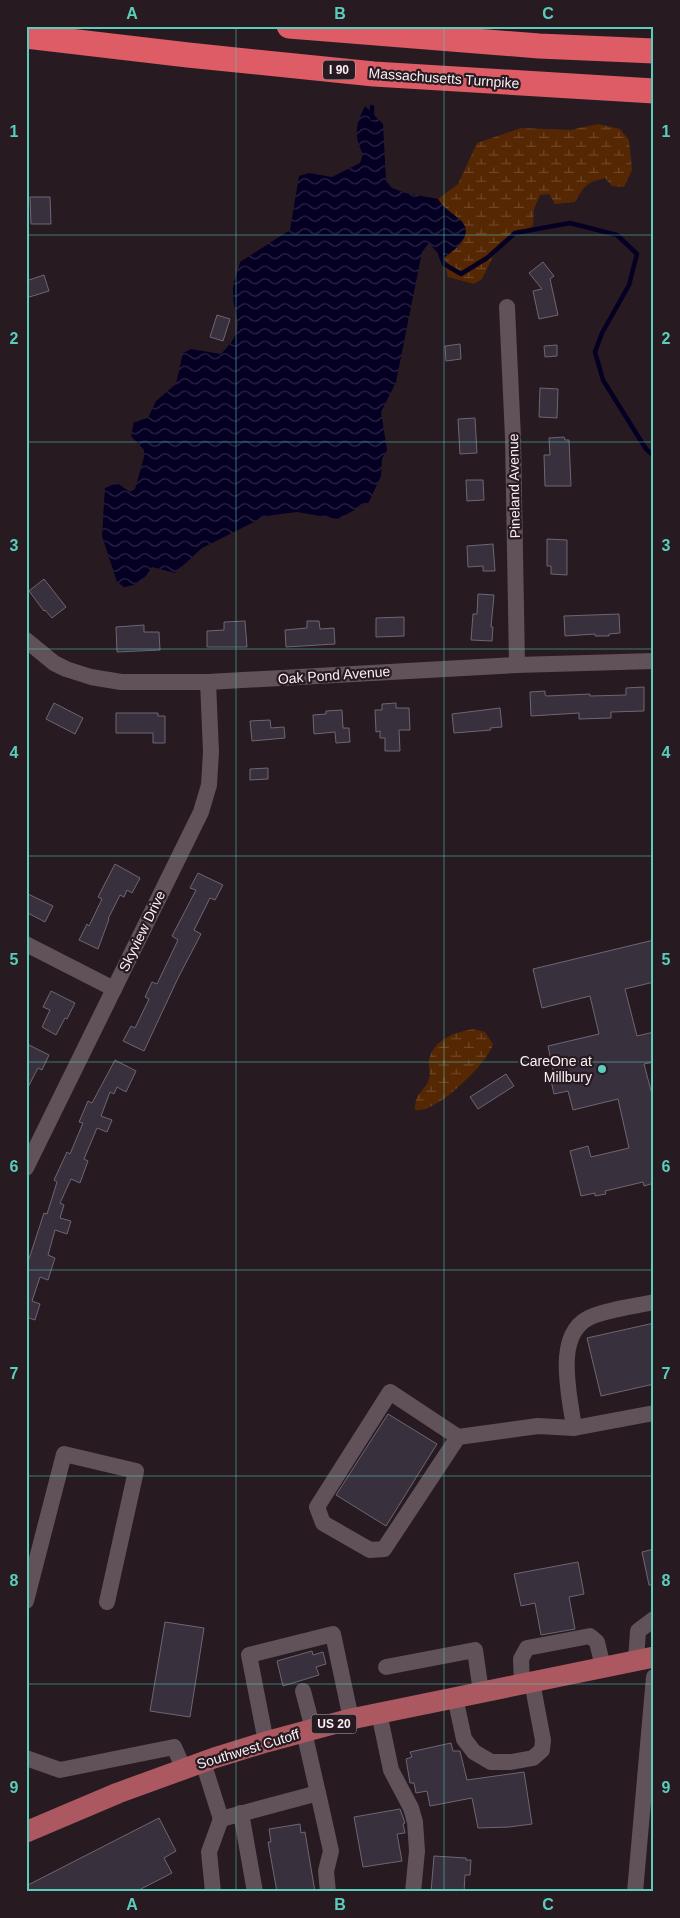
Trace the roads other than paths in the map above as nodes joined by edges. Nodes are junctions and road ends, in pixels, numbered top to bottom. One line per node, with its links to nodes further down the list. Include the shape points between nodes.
1 (289, 26): 3 (highway)
2 (26, 36): 4 (highway, Massachusetts Turnpike / I 90, via 374,74)
3 (654, 51)
4 (654, 91)
5 (507, 308): 8 (street, Pineland Avenue)
6 (26, 640): 9 (street, Oak Pond Avenue, via 54,663 103,680)
7 (654, 661): 8 (street, Oak Pond Avenue)
8 (517, 665): 9 (street, Oak Pond Avenue)
9 (208, 682): 11 (street, Skyview Drive, via 209,785 201,812)
10 (26, 944): 11 (street)
11 (114, 989): 12 (street, Skyview Drive)
12 (26, 1168)
13 (654, 1302): 15 (street, via 592,1316 575,1327 568,1351 566,1376)
14 (654, 1413): 15 (street)
15 (574, 1428): 16 (street, via 538,1426)
16 (458, 1437): 16 (street, via 384,1549 370,1550 323,1523 317,1508 390,1392)
17 (26, 1600): 18 (street, via 64,1454 136,1471)
18 (107, 1602)
19 (654, 1619): 20 (street, via 638,1631)
20 (645, 1659): 22 (main road, Southwest Cutoff / US 20)
21 (386, 1667): 26 (street, via 475,1650)
22 (603, 1667): 24 (main road, Southwest Cutoff / US 20); 24 (street, via 597,1642 590,1636 552,1642 527,1648 521,1659)
23 (654, 1677): 32 (street)
24 (527, 1683): 26 (main road, Southwest Cutoff / US 20); 27 (street, via 543,1740 542,1750 533,1758 491,1762 474,1752 464,1739)
25 (303, 1691): 30 (street)
26 (481, 1692): 27 (main road, Southwest Cutoff / US 20)
27 (455, 1697): 28 (main road, Southwest Cutoff / US 20)
28 (379, 1713): 29 (main road, Southwest Cutoff / US 20); 43 (street, via 391,1770 415,1822 417,1851)
29 (351, 1719): 30 (main road, Southwest Cutoff / US 20); 31 (street, via 333,1634 249,1656)
30 (309, 1731): 31 (main road, Southwest Cutoff / US 20); 35 (street)
31 (266, 1742): 34 (main road, Southwest Cutoff / US 20)
32 (650, 1745): 36 (street)
33 (26, 1758): 34 (street, via 60,1770 174,1747)
34 (193, 1766): 38 (street); 39 (main road, Southwest Cutoff / US 20, via 118,1792)
35 (318, 1793): 37 (street); 42 (street, via 331,1851 326,1871)
36 (648, 1800): 44 (street)
37 (241, 1813): 38 (street); 41 (street)
38 (221, 1819): 40 (street, via 209,1852)
39 (26, 1832)
40 (211, 1891)
41 (255, 1892)
42 (328, 1892)
43 (413, 1892)
44 (635, 1892)

